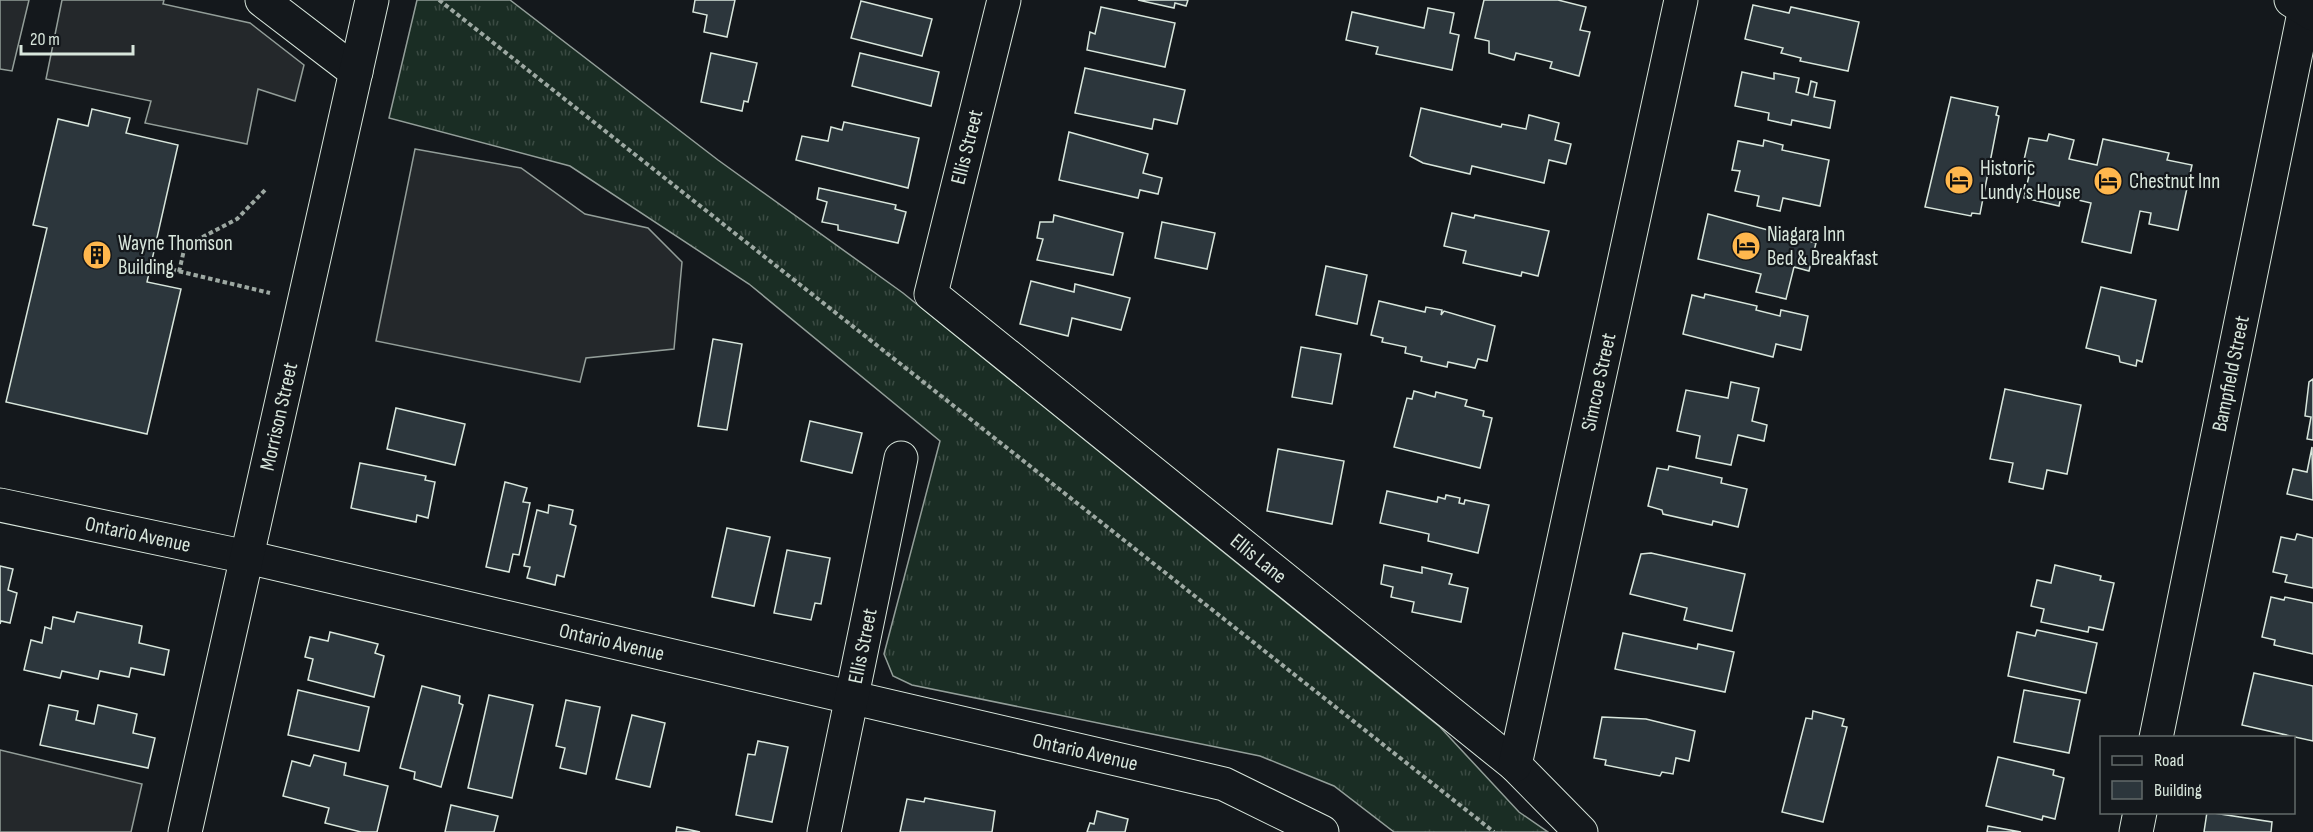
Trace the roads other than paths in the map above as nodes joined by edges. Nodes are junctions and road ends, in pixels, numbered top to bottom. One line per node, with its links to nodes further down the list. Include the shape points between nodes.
1 (262, 0): 6 (street)
2 (372, 0): 6 (street, Morrison Street)
3 (1004, 0): 7 (street, Ellis Street)
4 (1681, 0): 13 (street, Simcoe Street)
5 (2303, 7): 12 (street, Bampfield Street)
6 (356, 72): 10 (street, Morrison Street)
7 (931, 294): 13 (street, Ellis Lane)
8 (901, 458): 11 (street, Ellis Street)
9 (0, 505): 10 (street, Ontario Avenue)
10 (247, 557): 11 (street, Ontario Avenue); 15 (street, Morrison Street)
11 (853, 697): 16 (street, Ellis Street); 17 (street, Ontario Avenue, via 1224,784)
12 (2156, 736)
13 (1515, 765): 18 (street, Ellis Lane)
14 (2140, 814): 19 (street)
15 (185, 832)
16 (824, 832)
17 (1322, 832)
18 (1581, 832)
19 (2136, 832)

